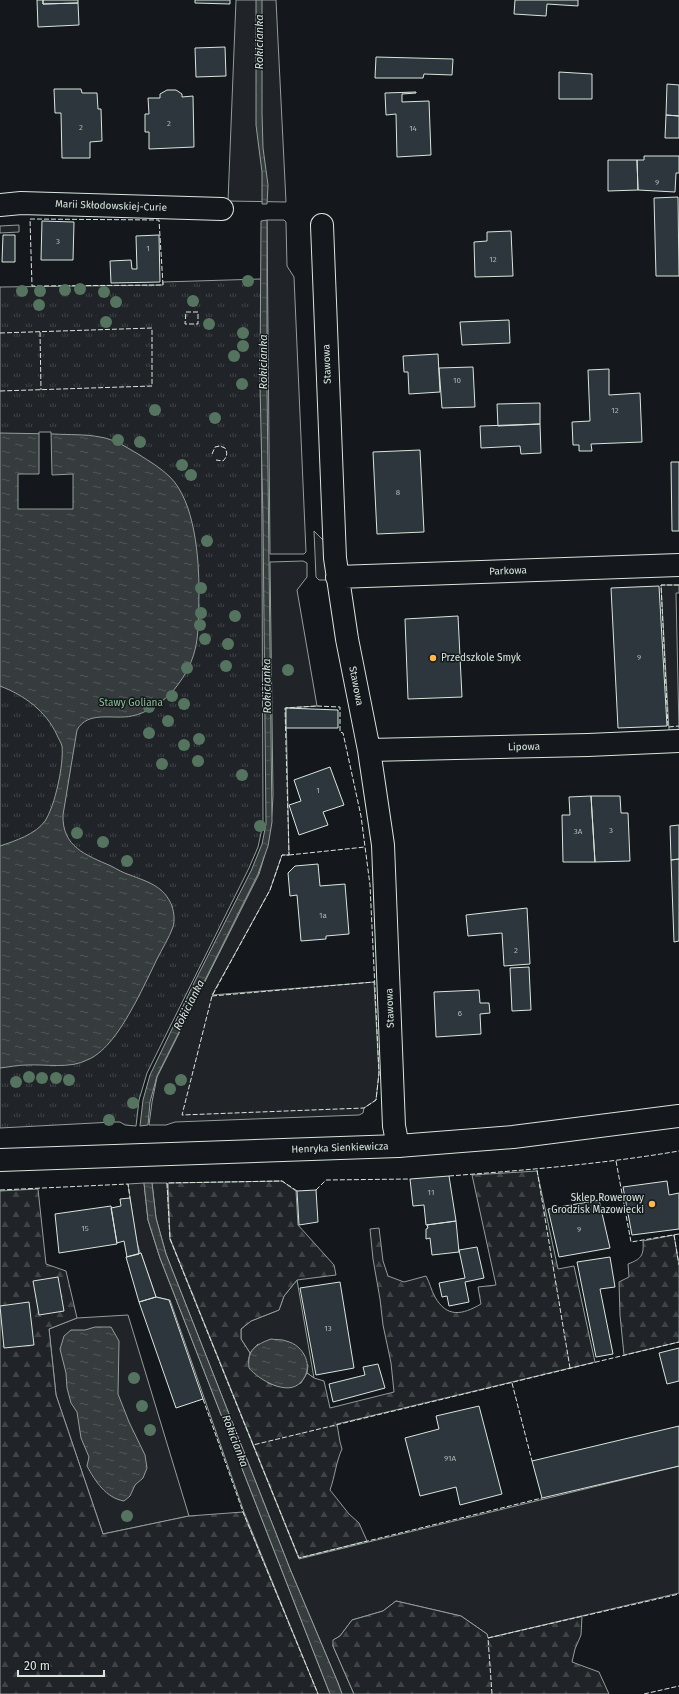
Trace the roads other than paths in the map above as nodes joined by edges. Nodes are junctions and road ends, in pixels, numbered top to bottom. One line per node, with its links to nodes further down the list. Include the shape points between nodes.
1 (0, 205): 2 (street, Marii Skłodowskiej-Curie, via 21,203)
2 (222, 209)
3 (322, 225): 5 (street, Stawowa)
4 (679, 565): 5 (street, Parkowa)
5 (337, 577): 7 (street, Stawowa)
6 (679, 741): 7 (street, Lipowa)
7 (369, 750): 9 (street, Stawowa, via 382,845 394,1126)
8 (679, 1116): 9 (street, Henryka Sienkiewicza, via 513,1137)
9 (398, 1146): 10 (street, Henryka Sienkiewicza)
10 (0, 1160)

